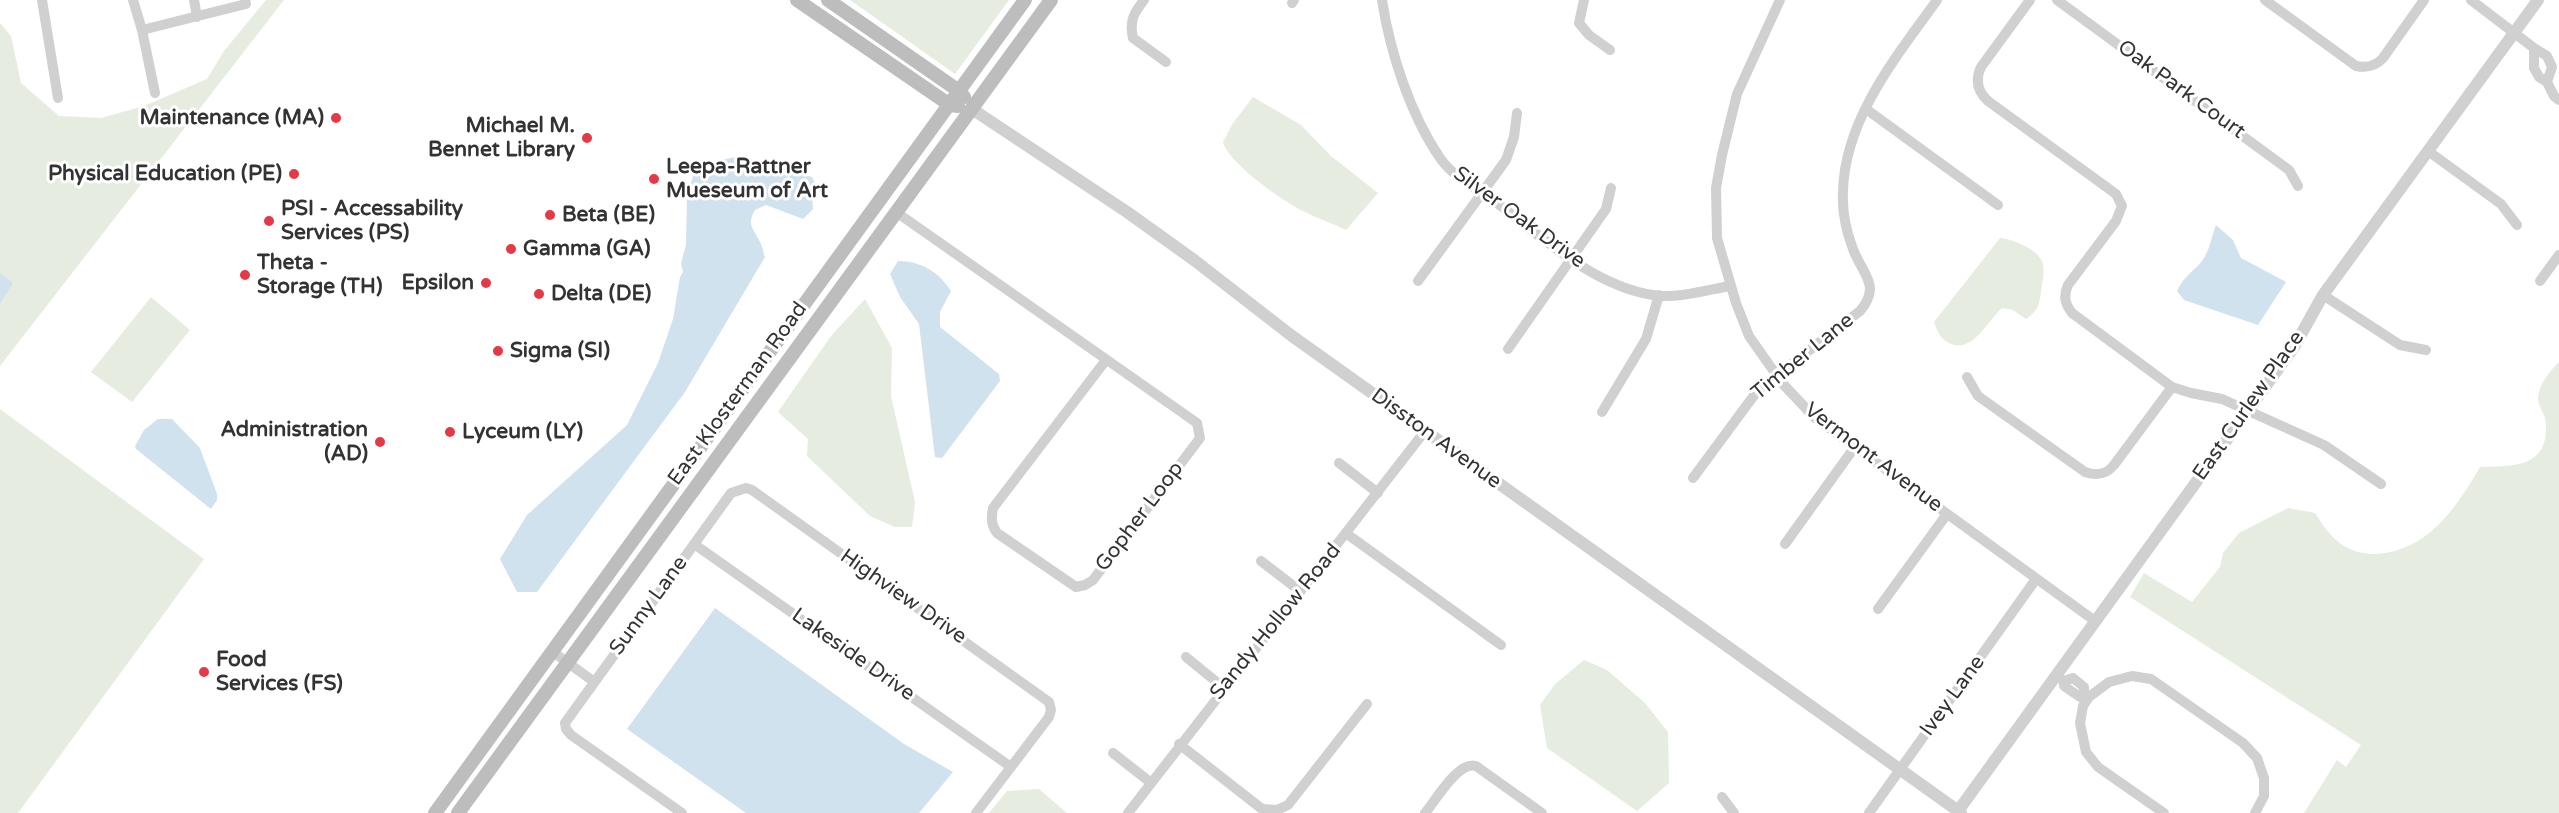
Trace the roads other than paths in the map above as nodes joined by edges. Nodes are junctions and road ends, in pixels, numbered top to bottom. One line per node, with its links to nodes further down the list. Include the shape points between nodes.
1 (42, 0): 29 (street)
2 (133, 0): 21 (street)
3 (194, 0): 20 (street)
4 (246, 0): 20 (street, via 246,4)
5 (797, 0): 31 (main road)
6 (828, 0): 27 (main road)
7 (1025, 0): 27 (main road, East Klosterman Road)
8 (1051, 0): 32 (main road, East Klosterman Road)
9 (1144, 0): 25 (street, via 1131,20 1135,41)
10 (1382, 0): 38 (street, Silver Oak Drive, via 1388,38 1427,135 1448,168)
11 (1584, 0): 24 (street, via 1579,22)
12 (1780, 0): 46 (street, Vermont Avenue, via 1737,94 1716,188 1717,238)
13 (1937, 0): 33 (street, Timber Lane, via 1882,77)
14 (2030, 0): 54 (street, via 1981,67 1977,84 1988,101 2120,200 2120,215 2068,285 2065,301 2072,314)
15 (2057, 0): 36 (street, Oak Park Court, via 2289,170)
16 (2265, 0): 17 (street, via 2356,66 2365,68 2383,58)
17 (2424, 0)
18 (2471, 0): 22 (street)
19 (2538, 0): 22 (street, East Curlew Place)
20 (197, 17): 21 (street)
21 (142, 30): 28 (street)
22 (2514, 33): 23 (street); 35 (street, East Curlew Place)
23 (2534, 48): 26 (street, via 2534,68); 26 (street, via 2547,56 2552,67)
24 (1610, 50)
25 (1166, 62)
26 (2547, 82): 30 (street)
27 (959, 90): 31 (main road, East Klosterman Road); 32 (main road)
28 (155, 93)
29 (58, 98)
30 (2559, 100)
31 (950, 105): 32 (main road); 74 (main road, East Klosterman Road)
32 (972, 109): 40 (main road, East Klosterman Road); 57 (street, Disston Avenue, via 1127,212)
33 (1866, 109): 39 (street); 52 (street, Timber Lane, via 1850,150 1843,193 1854,253 1869,279 1870,293 1860,311)
34 (1517, 113): 38 (street, via 1509,153)
35 (2428, 151): 41 (street, via 2501,204); 48 (street, East Curlew Place)
36 (2298, 186)
37 (1611, 188): 43 (street, via 1606,209)
38 (1482, 193): 43 (street, Silver Oak Drive); 45 (street)
39 (1998, 205)
40 (896, 212): 51 (street, Gopher Loop); 76 (main road, East Klosterman Road)
41 (2517, 225)
42 (2559, 255): 44 (street, via 2540,281)
43 (1572, 258): 47 (street, Silver Oak Drive, via 1615,283); 49 (street)
44 (2559, 272)
45 (1418, 281)
46 (1730, 286): 47 (street, Silver Oak Drive); 52 (street, Vermont Avenue, via 1746,331)
47 (1659, 295): 55 (street, via 1646,339)
48 (2323, 295): 50 (street, via 2400,345); 56 (street, East Curlew Place, via 2294,347)
49 (1508, 349)
50 (2426, 350)
51 (1106, 360): 51 (street, Gopher Loop, via 1197,423 1200,438 1093,580 1076,587 997,533 992,526 993,508)
52 (1775, 374): 58 (street, Vermont Avenue, via 1809,413); 60 (street, Timber Lane, via 1750,399)
53 (1967, 377): 54 (street, via 1978,396 2085,471 2097,474 2114,465)
54 (2172, 387): 56 (street, via 2222,399)
55 (1602, 412)
56 (2247, 412): 61 (street, via 2324,445); 72 (street, East Curlew Place)
57 (1425, 431): 63 (street, Sandy Hollow Road); 85 (street, Disston Avenue)
58 (1854, 448): 64 (street, Vermont Avenue); 67 (street)
59 (1339, 463): 63 (street)
60 (1693, 478)
61 (2381, 484)
62 (746, 488): 66 (street, Sunny Lane, via 732,493); 84 (street, Highview Drive, via 1047,699 1051,713)
63 (1378, 493): 65 (street, Sandy Hollow Road)
64 (1947, 514): 69 (street, Vermont Avenue); 71 (street)
65 (1347, 534): 70 (street, Sandy Hollow Road); 73 (street)
66 (694, 544): 78 (street, Sunny Lane); 84 (street, Lakeside Drive)
67 (1785, 544)
68 (1261, 561): 70 (street)
69 (2037, 579): 72 (street, Vermont Avenue); 85 (street, Ivey Lane)
70 (1300, 591): 79 (street, Sandy Hollow Road)
71 (1878, 609)
72 (2095, 621): 77 (street, East Curlew Place)
73 (1501, 645)
74 (553, 652): 76 (street); 90 (main road, East Klosterman Road)
75 (1186, 657): 79 (street)
76 (568, 663): 78 (street); 91 (main road, East Klosterman Road)
77 (2060, 678): 80 (street, via 2074,695); 89 (street, East Curlew Place)
78 (593, 681): 92 (street, Sunny Lane, via 565,720 569,733)
79 (1224, 688): 82 (street, Sandy Hollow Road)
80 (2087, 695): 98 (street, via 2080,723 2086,752 2098,767); 99 (street, via 2127,676 2151,680 2166,688 2243,743 2257,758 2264,778 2264,796)
81 (1367, 704): 82 (street, via 1288,805 1276,810 1262,809)
82 (1179, 744): 86 (street, Sandy Hollow Road)
83 (1113, 753): 86 (street)
84 (1011, 766): 93 (street)
85 (1900, 769): 89 (street, Disston Avenue); 97 (street, Ivey Lane)
86 (1150, 782): 94 (street, Sandy Hollow Road)
87 (1722, 797): 96 (street)
88 (1537, 812): 95 (street, via 1470,764 1461,768)
89 (1959, 812)
90 (435, 813)
91 (458, 813)
92 (682, 813)
93 (976, 813)
94 (1128, 813)
95 (1425, 813)
96 (1734, 813)
97 (1869, 813)
98 (2164, 813)
99 (2255, 813)

